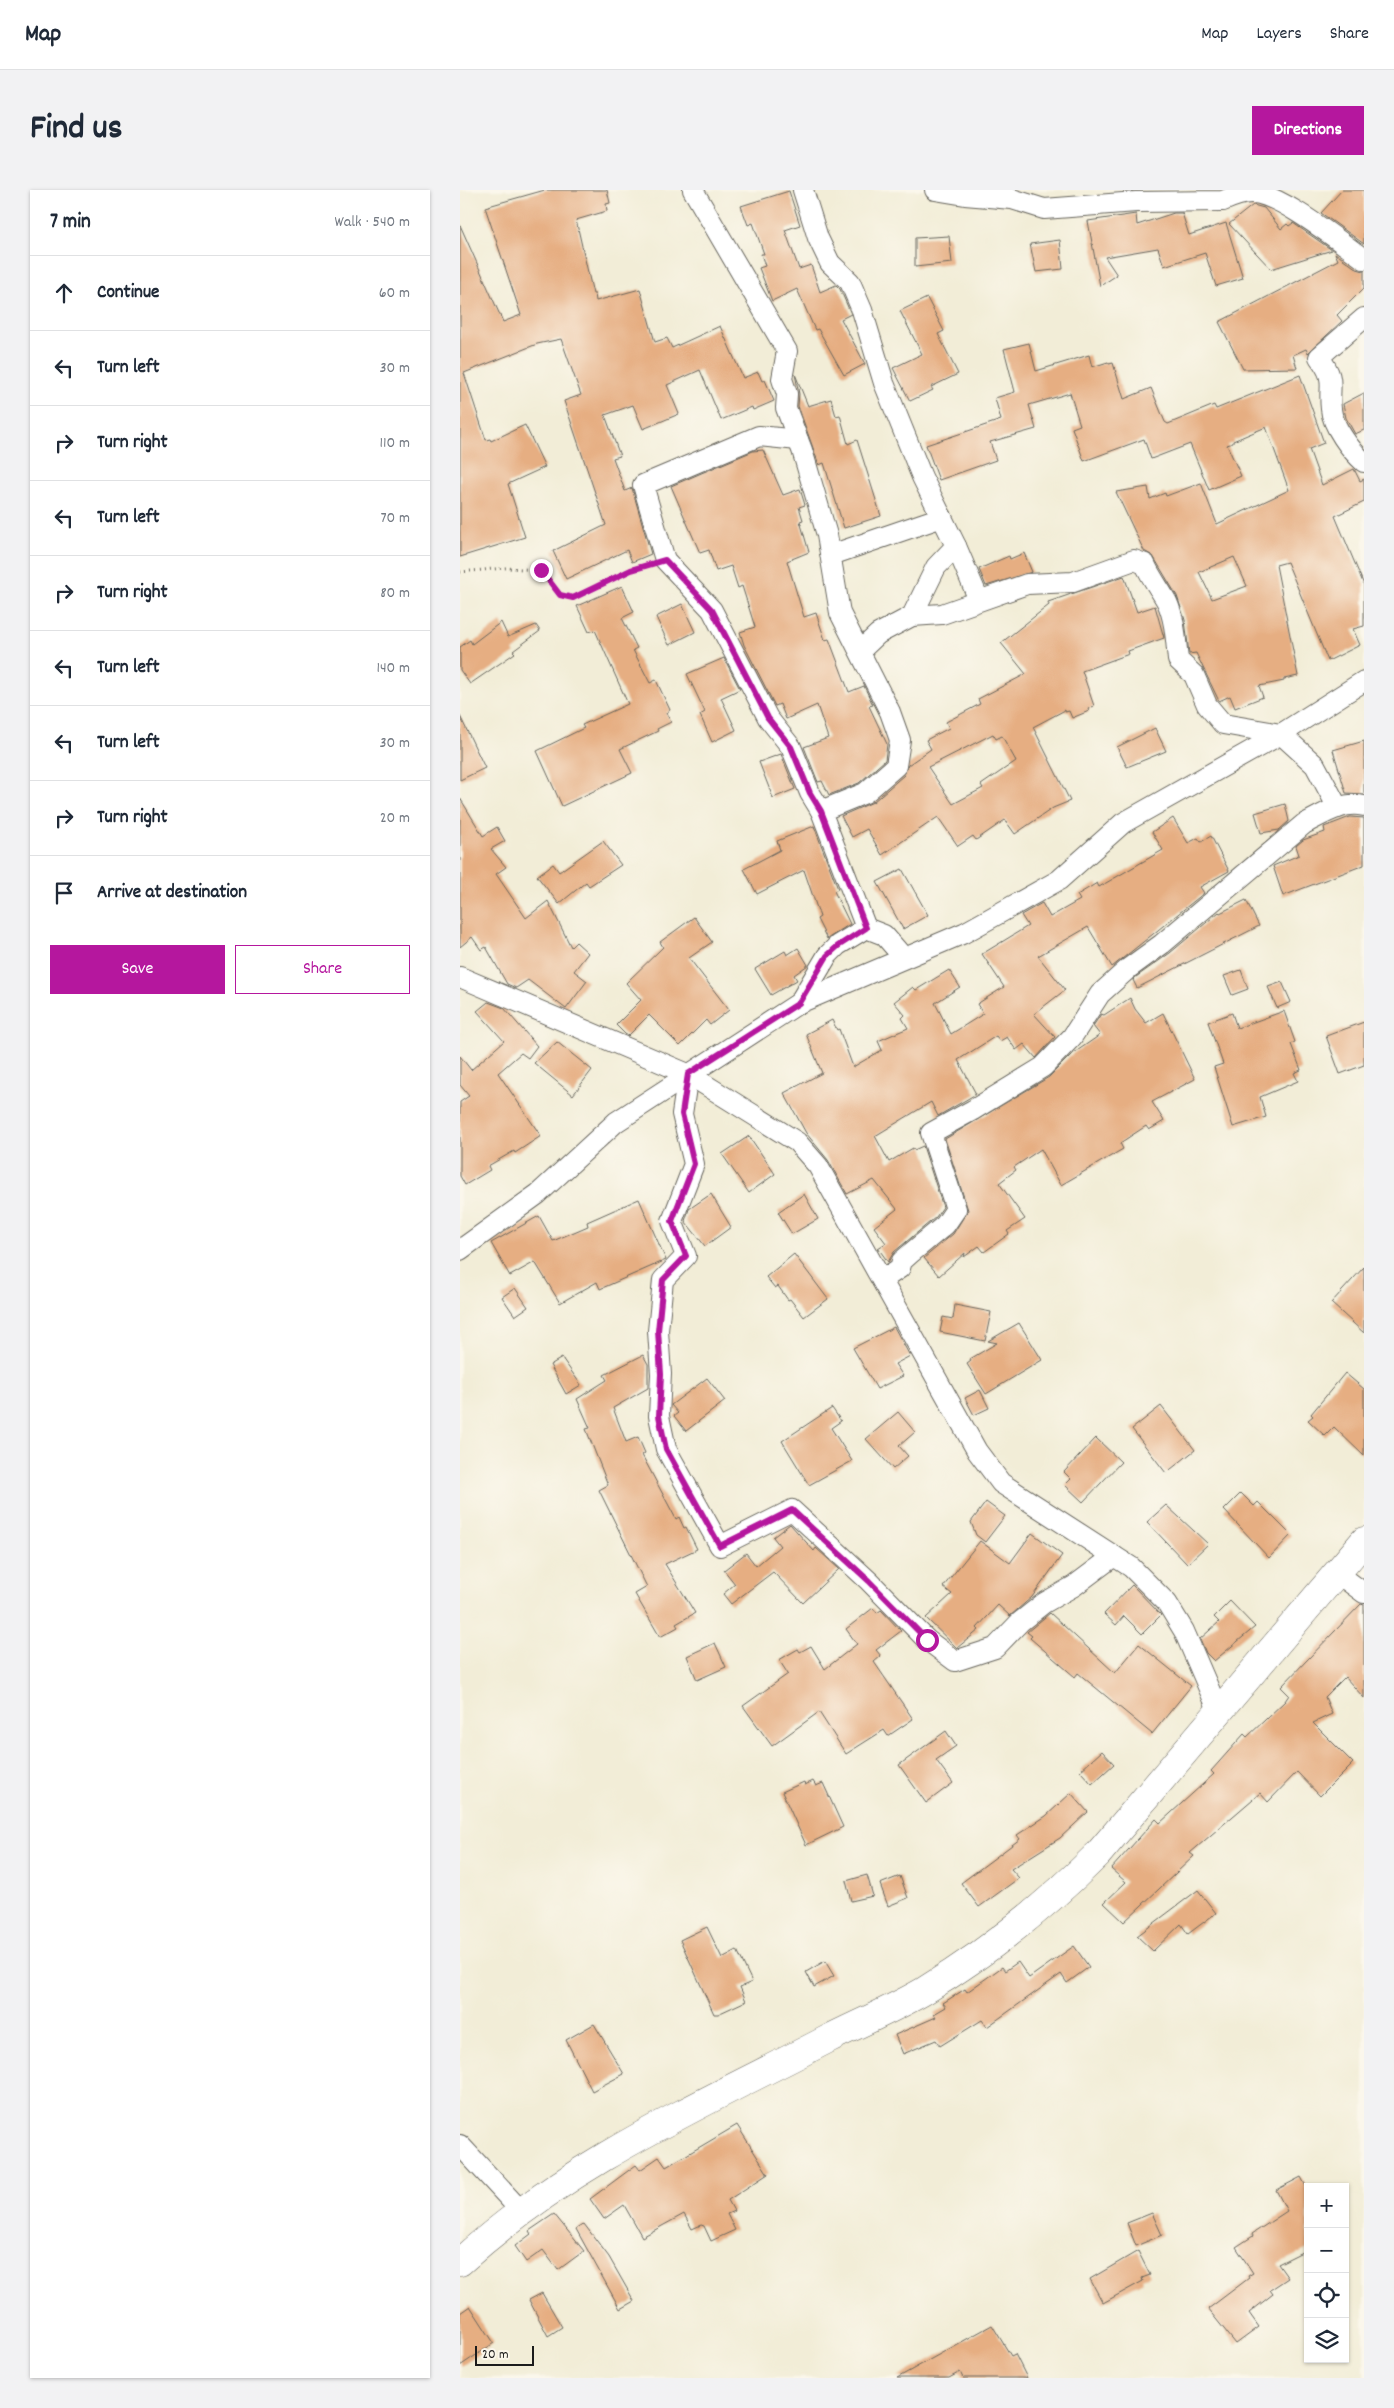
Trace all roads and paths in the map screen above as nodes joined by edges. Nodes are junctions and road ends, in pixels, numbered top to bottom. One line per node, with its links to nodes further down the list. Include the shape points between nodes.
1 (693, 190): 8 (street, via 786,350 782,379 787,394 786,408)
2 (803, 190): 10 (street, via 818,238 830,263 850,282 862,310 884,383)
3 (935, 190): 5 (street)
4 (1235, 193): 5 (street, via 1222,201 1118,203); 6 (street, via 1253,192 1280,202)
5 (1043, 200)
6 (1364, 259)
7 (1364, 318): 9 (street, via 1319,357 1333,382 1331,410 1338,431)
8 (798, 440): 12 (street); 13 (street, via 759,436 642,485)
9 (1364, 462)
10 (942, 517): 11 (street); 12 (street)
11 (956, 546): 15 (street); 16 (street, via 936,567)
12 (831, 555): 17 (street, via 840,613)
13 (665, 560): 14 (path, via 631,570 573,598 560,595 541,570 505,568); 22 (street, via 712,610 768,718 791,747)
14 (460, 572)
15 (979, 600): 16 (street, via 942,614); 19 (street, via 1027,584 1074,582 1134,560 1145,564 1167,603 1178,660 1194,675 1207,705 1223,724)
16 (912, 616): 17 (street, via 878,634)
17 (860, 651): 22 (street, via 900,740 896,766 865,793)
18 (1364, 680): 19 (street)
19 (1281, 734): 21 (street, via 1314,765); 24 (street, via 1123,824 1059,880 964,933)
20 (1364, 806): 21 (street, via 1354,803)
21 (1338, 808): 29 (street, via 1304,824 1129,968 1100,994 1072,1037 1043,1067 931,1133 956,1209 945,1225 911,1253 900,1268)
22 (821, 811): 23 (street)
23 (866, 928): 24 (street, via 884,935); 26 (street, via 827,956)
24 (904, 958): 26 (street)
25 (460, 976): 27 (street)
26 (799, 1003): 27 (street)
27 (688, 1074): 28 (street, via 616,1122 538,1194); 29 (street, via 797,1142 818,1166); 31 (street, via 682,1114 694,1164 672,1221 686,1256 663,1280 658,1331 659,1416 666,1449 720,1546 792,1510 927,1640 955,1661 995,1648 1044,1603 1074,1586)
28 (460, 1250)
29 (882, 1280): 31 (street, via 977,1451 1001,1483)
30 (1364, 1541): 32 (main road)
31 (1114, 1556): 34 (street, via 1131,1567 1167,1603 1184,1631)
32 (1337, 1573): 33 (street); 34 (main road)
33 (1364, 1593)
34 (1219, 1712): 36 (main road, via 1098,1854 1062,1890 995,1944 921,1992 618,2147)
35 (460, 2145): 36 (street)
36 (521, 2211): 37 (main road)
37 (460, 2262)

